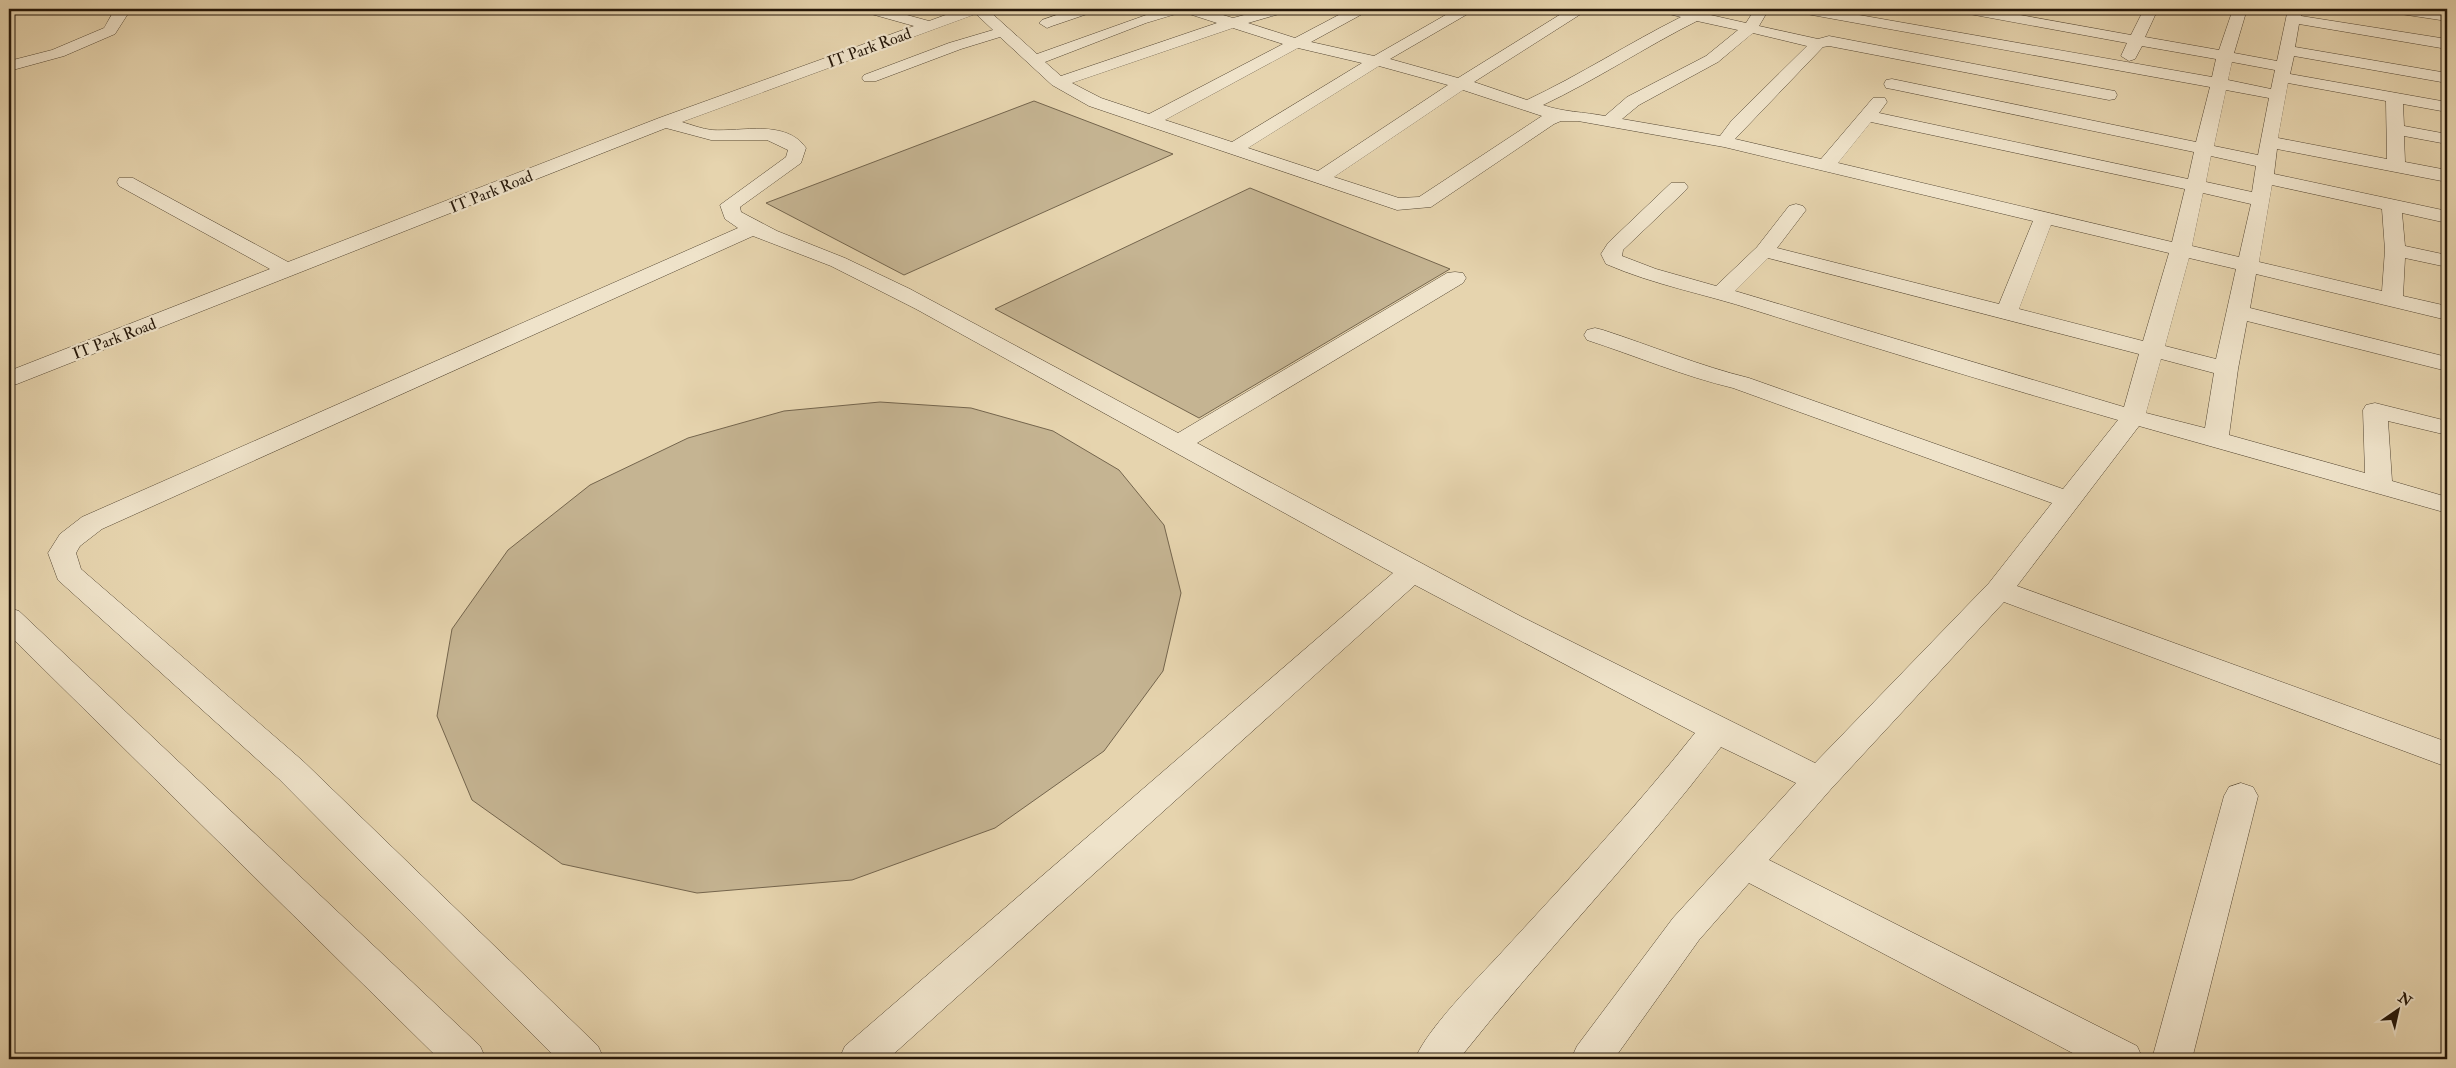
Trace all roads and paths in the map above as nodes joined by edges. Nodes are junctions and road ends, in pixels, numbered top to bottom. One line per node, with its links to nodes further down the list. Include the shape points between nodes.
1 (124, 9): 37 (street, via 110,31 58,53)
2 (869, 9): 25 (street)
3 (977, 9): 25 (street, IT Park Road); 27 (street)
4 (1088, 9): 24 (street)
5 (1178, 9): 35 (street)
6 (1189, 9): 23 (street)
7 (1282, 9): 23 (street)
8 (1361, 9): 30 (street)
9 (1466, 9): 36 (street)
10 (1579, 9): 43 (street)
11 (1666, 9): 20 (street)
12 (1762, 9): 26 (street)
13 (1801, 9): 18 (street)
14 (1964, 9): 29 (street)
15 (2150, 9): 29 (street)
16 (2240, 9): 33 (street)
17 (2394, 9): 22 (street)
18 (1842, 12): 28 (street)
19 (2295, 14): 32 (street); 39 (street)
20 (1695, 16): 26 (street); 48 (street, via 1643,42 1576,83)
21 (1944, 16): 28 (street)
22 (2447, 17)
23 (1230, 22): 30 (street); 42 (street)
24 (1047, 23)
25 (928, 25): 54 (street, IT Park Road)
26 (1750, 28): 31 (street); 53 (street, via 1712,59 1633,101)
27 (1004, 31): 35 (street); 40 (street)
28 (1932, 31): 38 (street)
29 (2136, 41): 33 (street); 38 (street)
30 (1295, 44): 36 (street); 52 (street)
31 (1818, 44): 34 (street, via 1840,42); 58 (street)
32 (2447, 44)
33 (2225, 56): 39 (street); 45 (street)
34 (1916, 57): 44 (street); 46 (street)
35 (1034, 60): 42 (street)
36 (1377, 61): 43 (street); 60 (street)
37 (9, 66)
38 (2124, 66): 45 (street); 46 (street)
39 (2283, 72): 41 (street); 45 (street); 47 (street); 59 (street)
40 (870, 78)
41 (2447, 78)
42 (1058, 82): 52 (street, via 1095,102)
43 (1462, 84): 48 (street); 66 (street)
44 (1892, 84): 51 (street); 55 (street)
45 (2220, 84): 61 (street)
46 (2109, 95): 55 (street)
47 (2394, 97): 49 (street); 56 (street)
48 (1527, 106): 50 (street)
49 (2447, 107)
50 (1559, 116): 53 (street); 66 (street, via 1548,120 1424,202 1397,204)
51 (1867, 116): 63 (street); 68 (street)
52 (1149, 121): 60 (street)
53 (1609, 121): 58 (street)
54 (665, 122): 75 (street, via 710,135 768,134 788,140 797,148 795,159 730,205 732,215); 81 (street, IT Park Road)
55 (2094, 126): 61 (street)
56 (2394, 129): 57 (street); 62 (street)
57 (2447, 139)
58 (1724, 142): 63 (street)
59 (2269, 142): 62 (street); 64 (street)
60 (1234, 149): 66 (street)
61 (2205, 150): 64 (street); 68 (street)
62 (2396, 166): 65 (street)
63 (1827, 167): 74 (street)
64 (2265, 170): 70 (street); 71 (street)
65 (2447, 176)
66 (1321, 178)
67 (126, 182): 81 (street)
68 (2196, 186): 70 (street); 76 (street)
69 (1678, 187): 83 (street, via 1616,247 1611,254 1613,260)
70 (2261, 200): 80 (street)
71 (2392, 206): 73 (street); 77 (street)
72 (1796, 210): 78 (street)
73 (2447, 217)
74 (2044, 218): 76 (street); 87 (street)
75 (751, 229): 96 (street, via 847,267 976,332); 109 (street, via 92,523 70,540 62,553 68,573 291,770)
76 (2181, 249): 80 (street); 89 (street)
77 (2395, 250): 79 (street); 84 (street)
78 (1764, 251): 83 (street); 87 (street)
79 (2447, 261)
80 (2246, 265): 84 (street); 85 (street)
81 (289, 270): 92 (street, IT Park Road)
82 (1455, 278): 96 (street)
83 (1721, 293): 93 (street, via 1942,363)
84 (2392, 300): 86 (street)
85 (2239, 312): 90 (street); 91 (street)
86 (2447, 313)
87 (2006, 314): 89 (street)
88 (1595, 335): 98 (street, via 1704,374 1741,383)
89 (2153, 352): 91 (street); 93 (street)
90 (2447, 364)
91 (2226, 369): 95 (street)
92 (9, 379)
93 (2133, 417): 95 (street); 98 (street)
94 (2447, 428): 97 (street, via 2375,410)
95 (2216, 439): 97 (street)
96 (1179, 443): 100 (street)
97 (2379, 486): 99 (street)
98 (2069, 500): 101 (street)
99 (2447, 505)
100 (1413, 571): 103 (street); 110 (street)
101 (2000, 590): 104 (street); 105 (street)
102 (9, 618): 108 (street)
103 (1716, 730): 105 (street); 111 (street, via 1677,782 1471,1013)
104 (2447, 755)
105 (1819, 780): 107 (street)
106 (2241, 796): 114 (street)
107 (1743, 863): 112 (street, via 1686,929); 113 (street)
108 (466, 1059)
109 (584, 1059)
110 (859, 1059)
111 (1435, 1059)
112 (1591, 1059)
113 (2123, 1059)
114 (2172, 1059)

